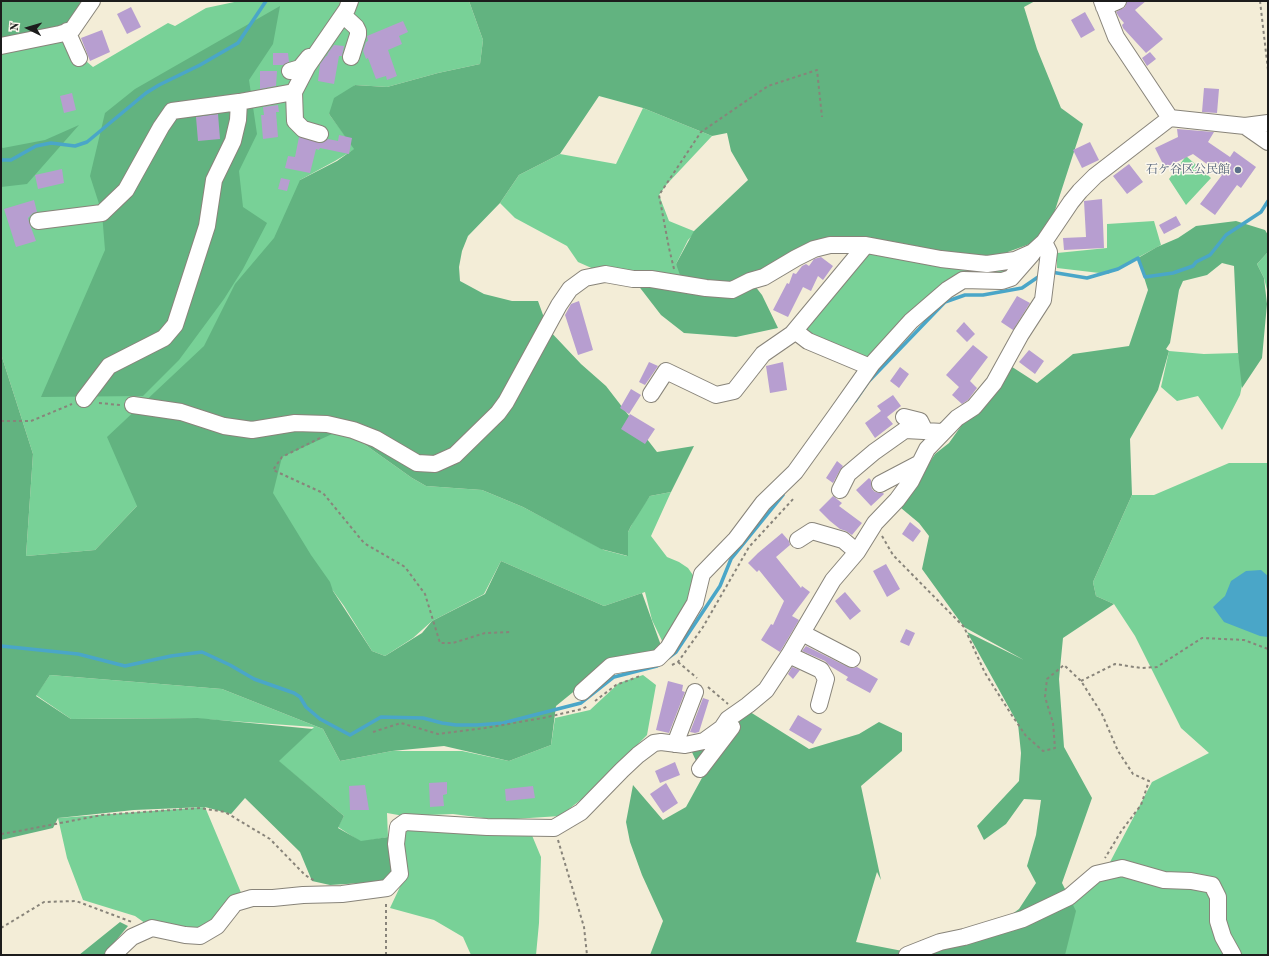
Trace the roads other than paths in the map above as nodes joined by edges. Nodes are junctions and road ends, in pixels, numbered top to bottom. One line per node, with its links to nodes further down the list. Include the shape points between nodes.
1 (92, 1): 4 (street, via 72,30)
2 (1108, 3): 12 (street, via 1116,36)
3 (346, 8): 5 (street); 7 (street, via 358,31)
4 (67, 32): 6 (street); 8 (street)
5 (325, 41): 9 (street, via 320,41 300,68); 10 (street)
6 (1, 46)
7 (351, 57)
8 (79, 58)
9 (290, 71)
10 (294, 92): 11 (street); 15 (street, via 295,121 303,129)
11 (239, 102): 17 (street, via 172,111 126,190 102,213); 23 (street, via 233,141 214,180 207,226 175,325 164,338 110,366)
12 (1170, 118): 14 (street); 19 (street, via 1095,176 1080,191)
13 (1268, 123): 14 (street)
14 (1245, 126): 16 (street)
15 (320, 134)
16 (1268, 142)
17 (38, 221)
18 (866, 245): 19 (street, via 941,259 987,264 1015,260); 20 (street); 24 (street, via 830,245 814,249 764,277 732,290 605,274 585,278 570,289 559,304 498,413 455,455 434,464 417,463 376,439 327,424 295,423 252,430 224,426 180,412)
19 (1038, 247): 21 (street, via 1011,278 1002,281 963,280 947,290 911,321); 27 (street, via 1049,252 1043,300 994,384 974,407 957,418)
20 (795, 331): 21 (street, via 808,341); 22 (street, via 763,354 734,391 716,395 666,371)
21 (870, 367): 36 (street, via 795,472 763,503 736,539 702,574 695,603 668,648 658,658 611,666)
22 (651, 394)
23 (84, 399)
24 (133, 405)
25 (904, 417): 26 (street, via 920,421)
26 (925, 431): 27 (street); 30 (street, via 905,430 886,443 848,474)
27 (943, 432): 28 (street, via 927,449)
28 (920, 463): 29 (street); 32 (street, via 911,481 897,500 874,523)
29 (880, 484)
30 (840, 490)
31 (798, 540): 32 (street, via 812,531 844,540)
32 (857, 552): 33 (street, via 833,580)
33 (802, 633): 34 (street); 35 (street)
34 (789, 655): 38 (street, via 821,670 826,679); 39 (street, via 766,690)
35 (852, 659)
36 (582, 692)
37 (695, 692): 40 (street)
38 (819, 705)
39 (748, 706): 40 (street, via 728,719 722,728 704,741 685,745); 41 (street)
40 (675, 744): 42 (street, via 654,743 622,770 581,812 554,828 406,822 398,827 400,874 387,888 342,894 252,898 235,903 217,926 200,936 152,928 132,937)
41 (700, 769)
42 (113, 955)
43 (907, 955): 44 (street, via 940,942 964,938 1023,919 1069,897 1096,874 1122,868 1164,880 1212,885 1218,897 1218,921)
44 (1233, 955)

